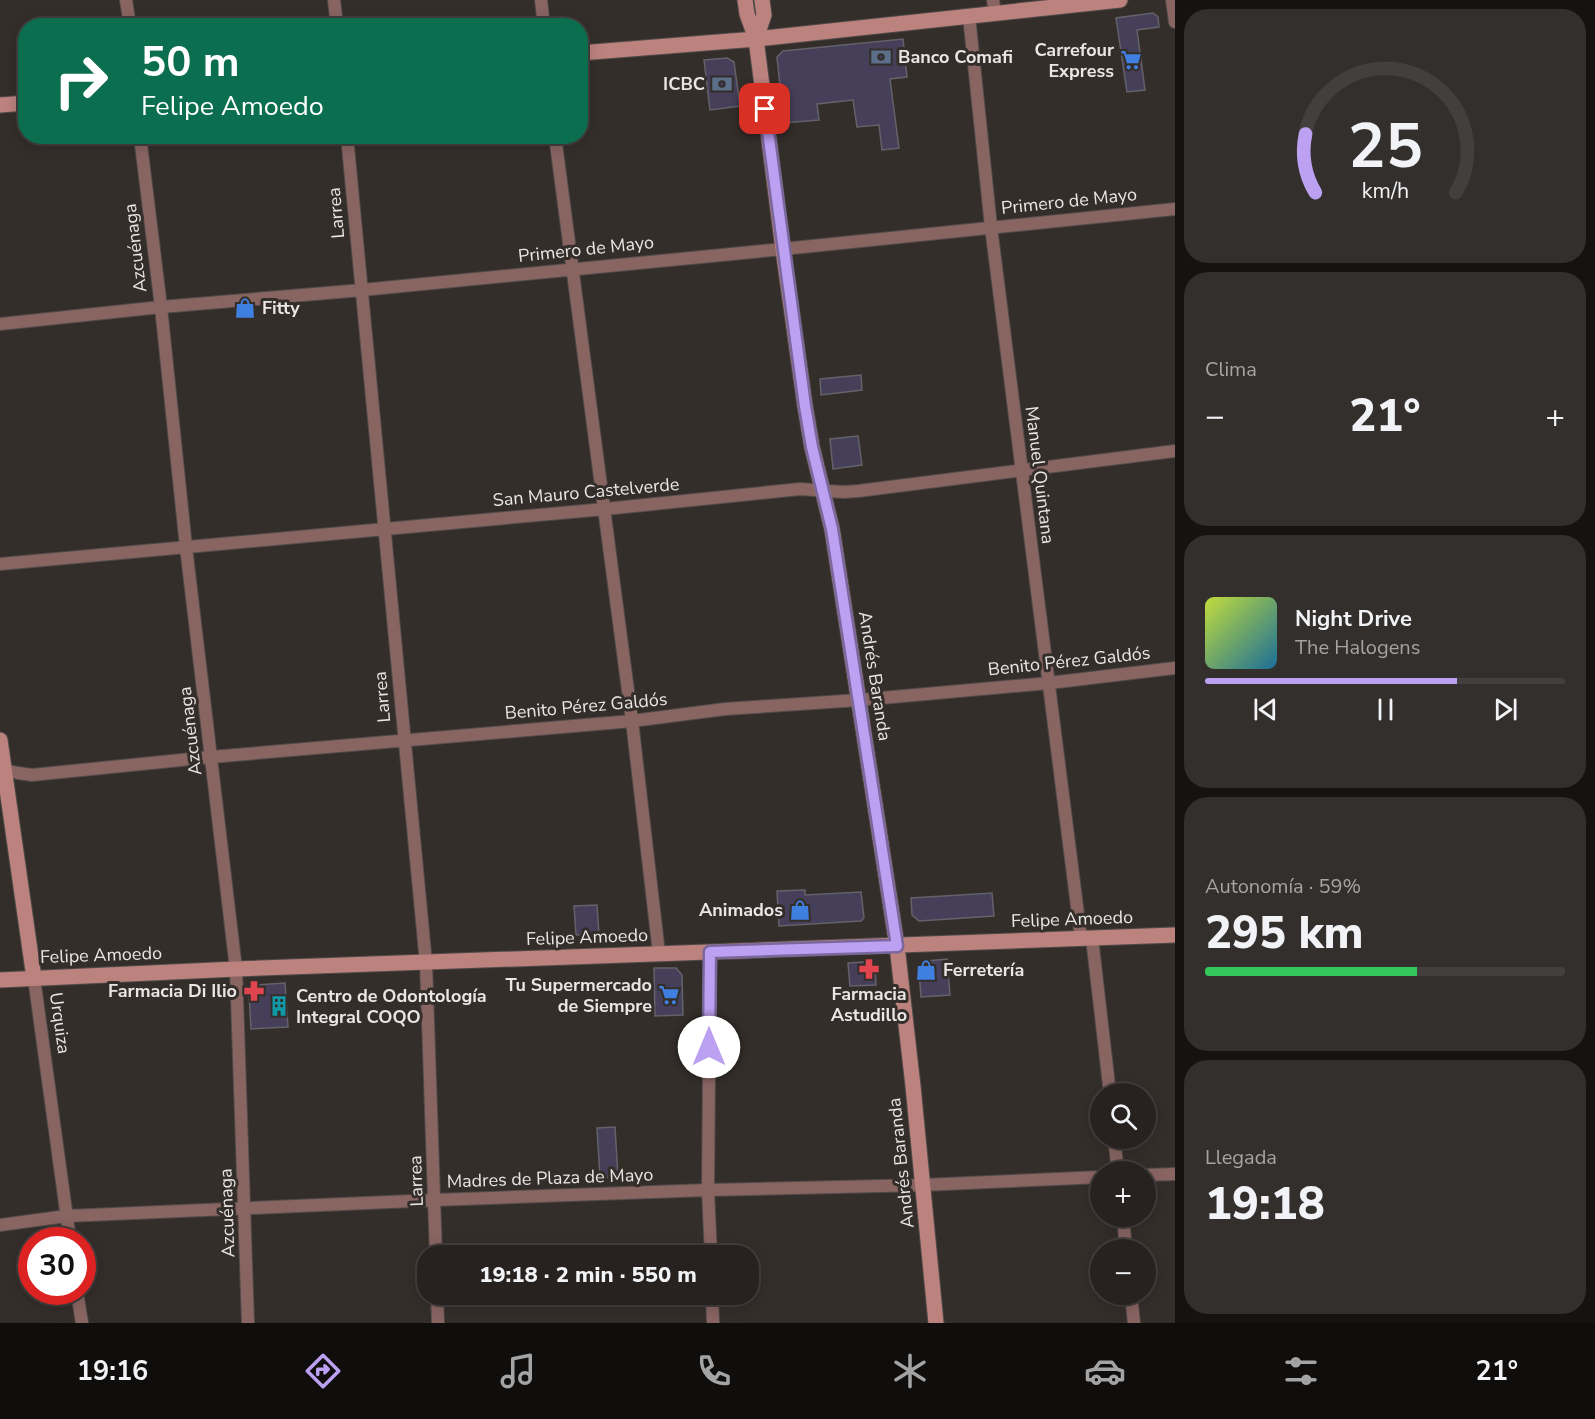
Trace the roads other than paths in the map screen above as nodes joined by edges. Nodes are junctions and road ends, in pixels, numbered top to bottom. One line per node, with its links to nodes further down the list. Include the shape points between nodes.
1 (126, 0): 10 (street)
2 (334, 0): 11 (street)
3 (541, 0): 12 (street)
4 (745, 0): 14 (main road, Andrés Baranda)
5 (762, 0): 14 (main road, Andrés Baranda, via 764,15)
6 (1120, 0): 8 (main road)
7 (1172, 0): 13 (street)
8 (994, 7): 9 (main road)
9 (969, 16): 14 (main road); 22 (street, Manuel Quintana)
10 (129, 18)
11 (336, 18)
12 (543, 18)
13 (1175, 22)
14 (756, 39): 15 (main road); 23 (main road, Andrés Baranda)
15 (588, 52)
16 (18, 104): 17 (main road)
17 (0, 105)
18 (141, 144): 26 (street, Azcuénaga)
19 (349, 144): 25 (street, Larrea)
20 (556, 144): 24 (street)
21 (1175, 209): 22 (street, Primero de Mayo)
22 (991, 227): 23 (street, Primero de Mayo); 29 (street, Manuel Quintana)
23 (783, 249): 24 (street, Primero de Mayo); 30 (main road, Andrés Baranda, via 805,406)
24 (572, 268): 25 (street, Primero de Mayo); 31 (street)
25 (362, 290): 26 (street, Primero de Mayo); 32 (street, Larrea)
26 (160, 307): 27 (street, Primero de Mayo); 33 (street, Azcuénaga)
27 (0, 324)
28 (1175, 451): 29 (street, San Mauro Castelverde)
29 (1022, 471): 30 (street, San Mauro Castelverde, via 858,491); 36 (street, Manuel Quintana)
30 (824, 491): 31 (street, San Mauro Castelverde, via 800,489); 37 (main road, Andrés Baranda)
31 (605, 509): 32 (street, San Mauro Castelverde); 38 (street)
32 (385, 528): 33 (street, San Mauro Castelverde); 40 (street, Larrea)
33 (186, 548): 34 (street, San Mauro Castelverde); 41 (street, Azcuénaga)
34 (0, 564)
35 (1175, 668): 36 (street, Benito Pérez Galdós)
36 (1049, 683): 37 (street, Benito Pérez Galdós); 44 (street, Manuel Quintana)
37 (859, 700): 38 (street, Benito Pérez Galdós, via 725,709); 45 (main road, Andrés Baranda)
38 (632, 721): 40 (street, Benito Pérez Galdós); 47 (street)
39 (0, 740): 42 (main road, Urquiza)
40 (404, 741): 41 (street, Benito Pérez Galdós); 48 (street, Larrea)
41 (211, 757): 42 (street, Benito Pérez Galdós, via 32,775); 49 (street, Azcuénaga)
42 (2, 769): 50 (main road, Urquiza)
43 (1175, 935): 44 (main road, Felipe Amoedo)
44 (1087, 938): 45 (main road, Felipe Amoedo); 52 (street, Manuel Quintana)
45 (897, 946): 46 (main road, Felipe Amoedo); 56 (main road, Andrés Baranda)
46 (710, 952): 47 (main road, Felipe Amoedo); 57 (street)
47 (659, 953): 48 (main road, Felipe Amoedo)
48 (426, 963): 49 (main road, Felipe Amoedo); 58 (street, Larrea)
49 (236, 969): 50 (main road, Felipe Amoedo); 59 (street, Azcuénaga)
50 (34, 978): 51 (main road, Felipe Amoedo); 60 (street, Urquiza)
51 (0, 980)
52 (1108, 1083)
53 (1175, 1174): 54 (street)
54 (1156, 1175)
55 (1090, 1177): 56 (street, Madres de Plaza de Mayo)
56 (923, 1185): 57 (street, Madres de Plaza de Mayo); 73 (main road, Andrés Baranda)
57 (708, 1190): 58 (street, Madres de Plaza de Mayo); 64 (street)
58 (435, 1200): 59 (street, Madres de Plaza de Mayo); 63 (street, Larrea)
59 (245, 1208): 60 (street, Madres de Plaza de Mayo); 70 (street, Azcuénaga)
60 (67, 1216): 61 (street, Madres de Plaza de Mayo); 62 (street, Urquiza)
61 (0, 1225)
62 (68, 1227)
63 (436, 1245)
64 (710, 1245)
65 (79, 1305): 69 (street)
66 (437, 1305): 71 (street)
67 (712, 1305): 72 (street)
68 (1132, 1305): 74 (street)
69 (82, 1323)
70 (248, 1323)
71 (438, 1323)
72 (713, 1323)
73 (936, 1323)
74 (1134, 1323)

